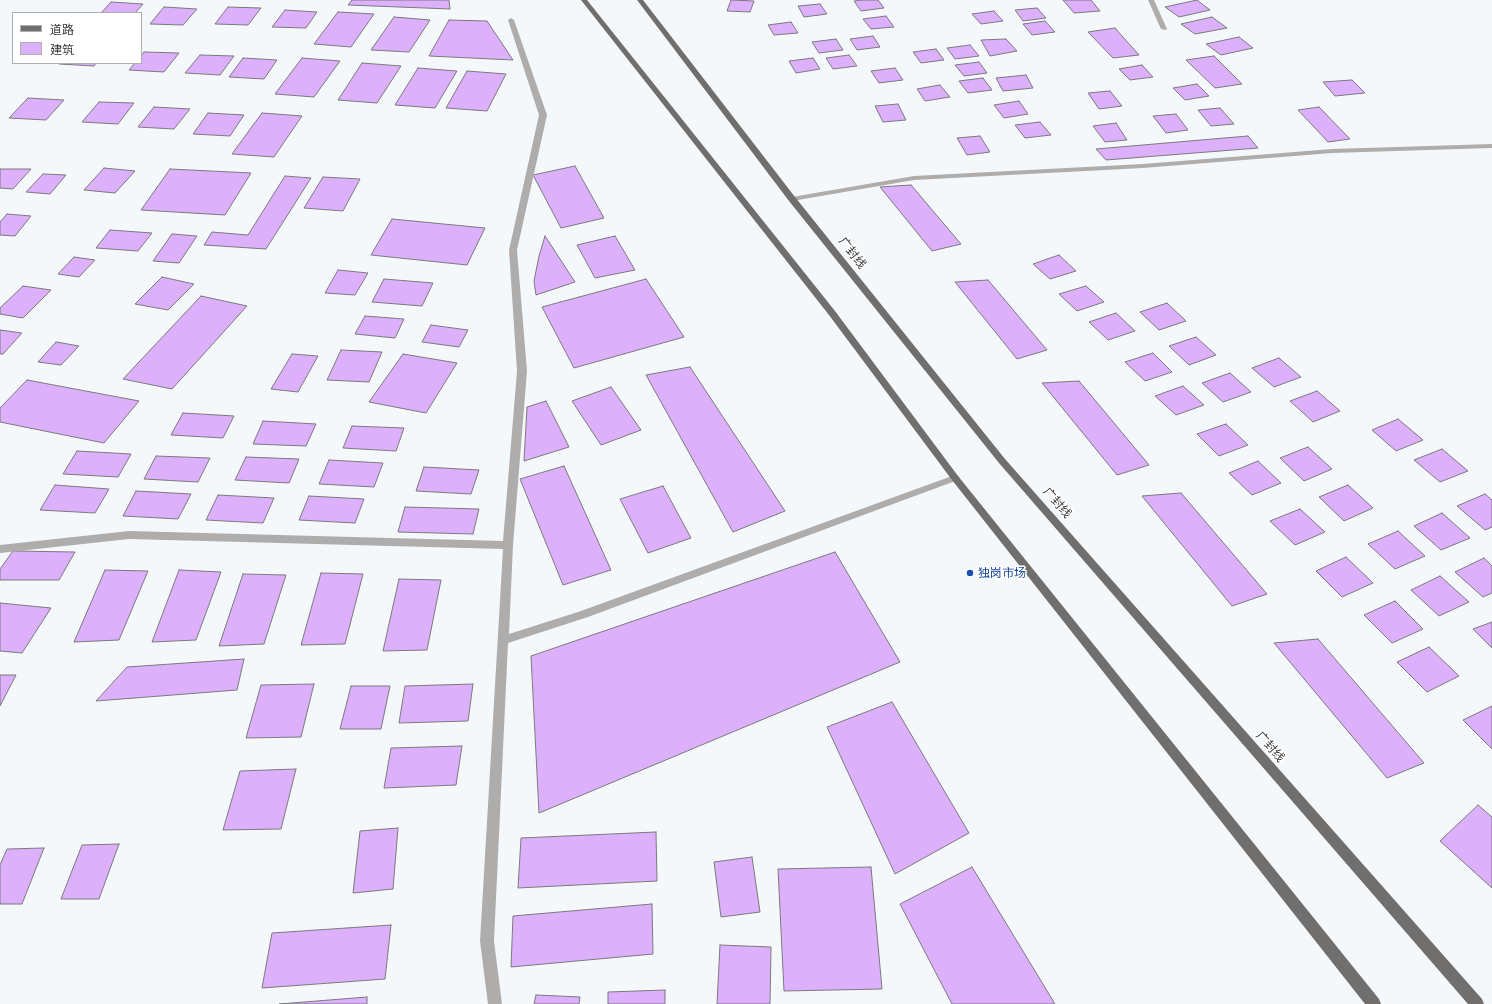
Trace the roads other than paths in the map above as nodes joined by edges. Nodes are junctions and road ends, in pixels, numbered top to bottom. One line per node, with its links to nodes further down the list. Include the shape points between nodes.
1 (584, 0): 8 (main road, via 832,313)
2 (640, 0): 7 (main road, 广封线)
3 (1151, 0): 5 (street)
4 (511, 20): 9 (street, via 543,115 514,250 522,371)
5 (1164, 29)
6 (1492, 146): 7 (street, via 1332,151 1143,166 914,178)
7 (792, 198): 14 (main road, 广封线, via 1002,460)
8 (955, 478): 11 (street, via 584,614); 13 (main road)
9 (508, 545): 10 (street, via 130,535); 11 (street)
10 (0, 549)
11 (503, 640): 12 (street, via 488,941)
12 (495, 1004)
13 (1374, 1004)
14 (1477, 1004)

